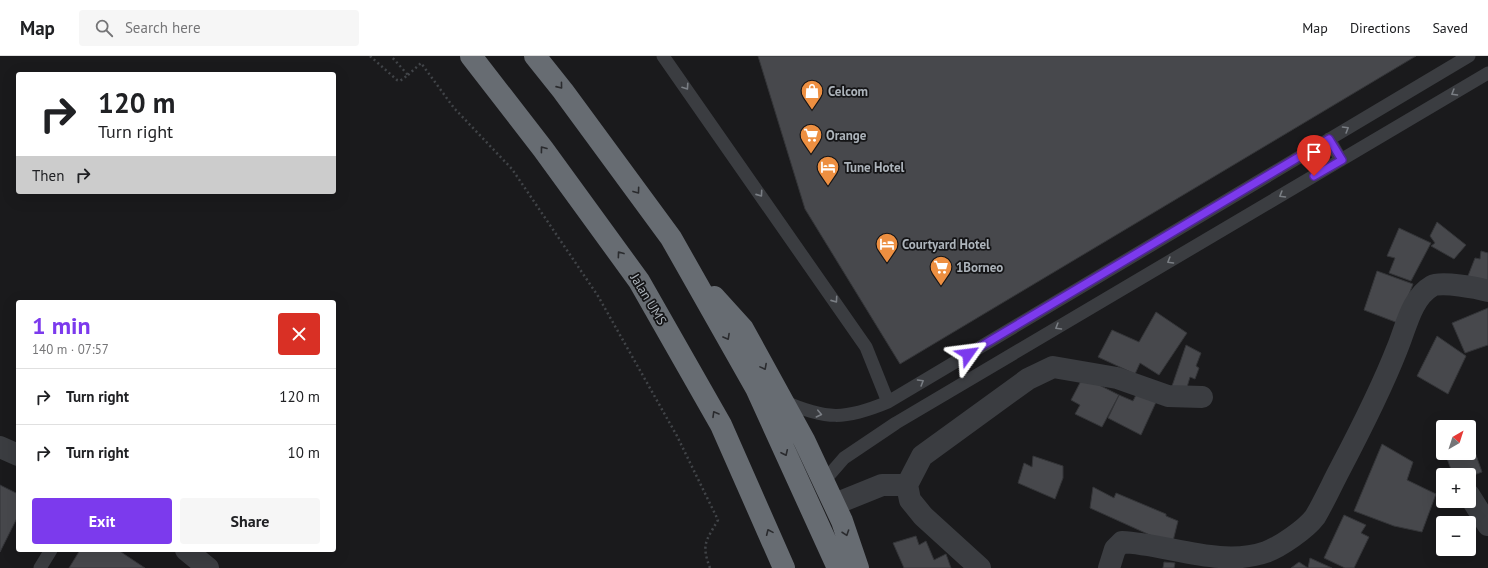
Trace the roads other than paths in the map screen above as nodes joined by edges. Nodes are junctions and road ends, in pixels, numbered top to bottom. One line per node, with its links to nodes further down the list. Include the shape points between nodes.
1 (471, 56): 24 (highway, Jalan UMS, one-way to 1, via 721,425 639,281 543,149)
2 (535, 56): 8 (highway, one-way to 8, via 671,238)
3 (663, 56): 12 (lane, one-way to 12, via 866,347)
4 (1469, 56): 6 (lane, one-way to 4)
5 (1488, 73): 7 (lane, one-way to 7)
6 (1329, 139): 7 (lane); 12 (lane, one-way to 6)
7 (1342, 160): 15 (lane, one-way to 15, via 896,423 844,458)
8 (689, 270): 11 (highway, one-way to 11, via 743,329); 25 (highway, one-way to 25, via 756,388)
9 (1488, 291): 28 (street, via 1445,284 1433,285 1423,293 1414,306 1385,379 1360,431 1314,518 1299,532 1266,552 1253,556 1204,555 1122,542 1116,549)
10 (1202, 397): 16 (street, via 1168,396 1117,378 1053,368 1028,379 922,456)
11 (783, 401): 12 (lane, one-way to 12, via 804,411 825,416 842,416 867,411); 15 (highway)
12 (888, 402)
13 (0, 446): 14 (street)
14 (16, 454)
15 (824, 481): 17 (highway)
16 (907, 485): 17 (street, via 882,485); 27 (street, via 910,500 923,516)
17 (835, 504): 26 (highway, one-way to 26)
18 (1476, 506): 19 (street)
19 (1488, 526)
20 (50, 552): 22 (lane)
21 (188, 552): 23 (street)
22 (40, 568)
23 (208, 568)
24 (784, 568)
25 (838, 568)
26 (858, 568)
27 (980, 568)
28 (1109, 568)

